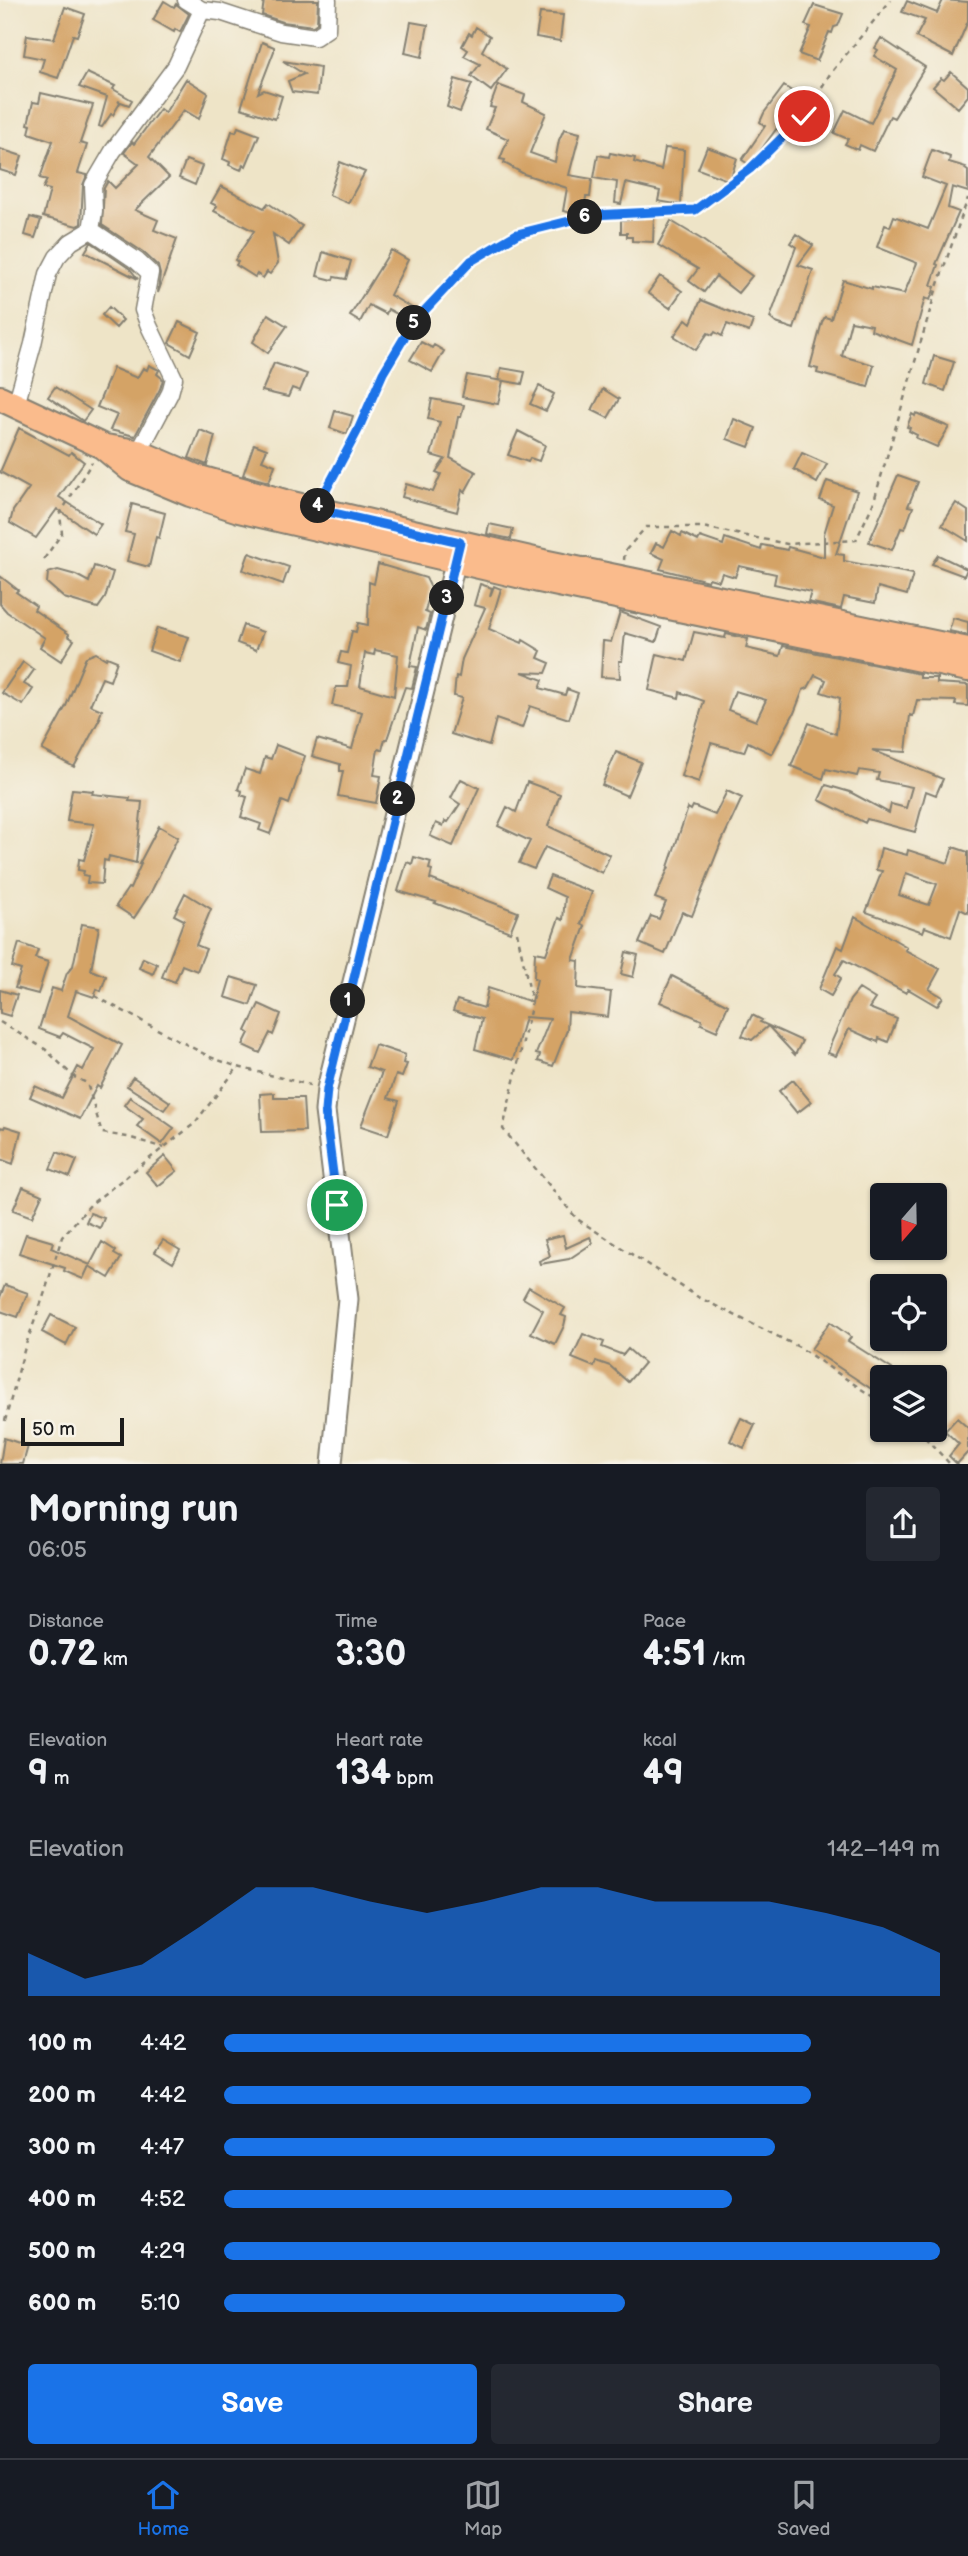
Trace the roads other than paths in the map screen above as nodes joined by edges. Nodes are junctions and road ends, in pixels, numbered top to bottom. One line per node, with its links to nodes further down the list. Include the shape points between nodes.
1 (186, 0): 3 (street)
2 (328, 0): 3 (street, via 327,29 315,37)
3 (202, 10): 4 (street, via 176,65 93,185)
4 (91, 230): 5 (street, via 71,242 48,274 33,344); 6 (street, via 150,273 143,310 174,378)
5 (8, 402): 6 (main road)
6 (134, 460): 7 (main road); 7 (main road, via 190,494 239,510)
7 (458, 552): 8 (main road, via 620,577); 9 (main road, via 539,580); 10 (street, via 327,1089 325,1111 348,1299)
8 (968, 650)
9 (968, 669)
10 (332, 1464)

